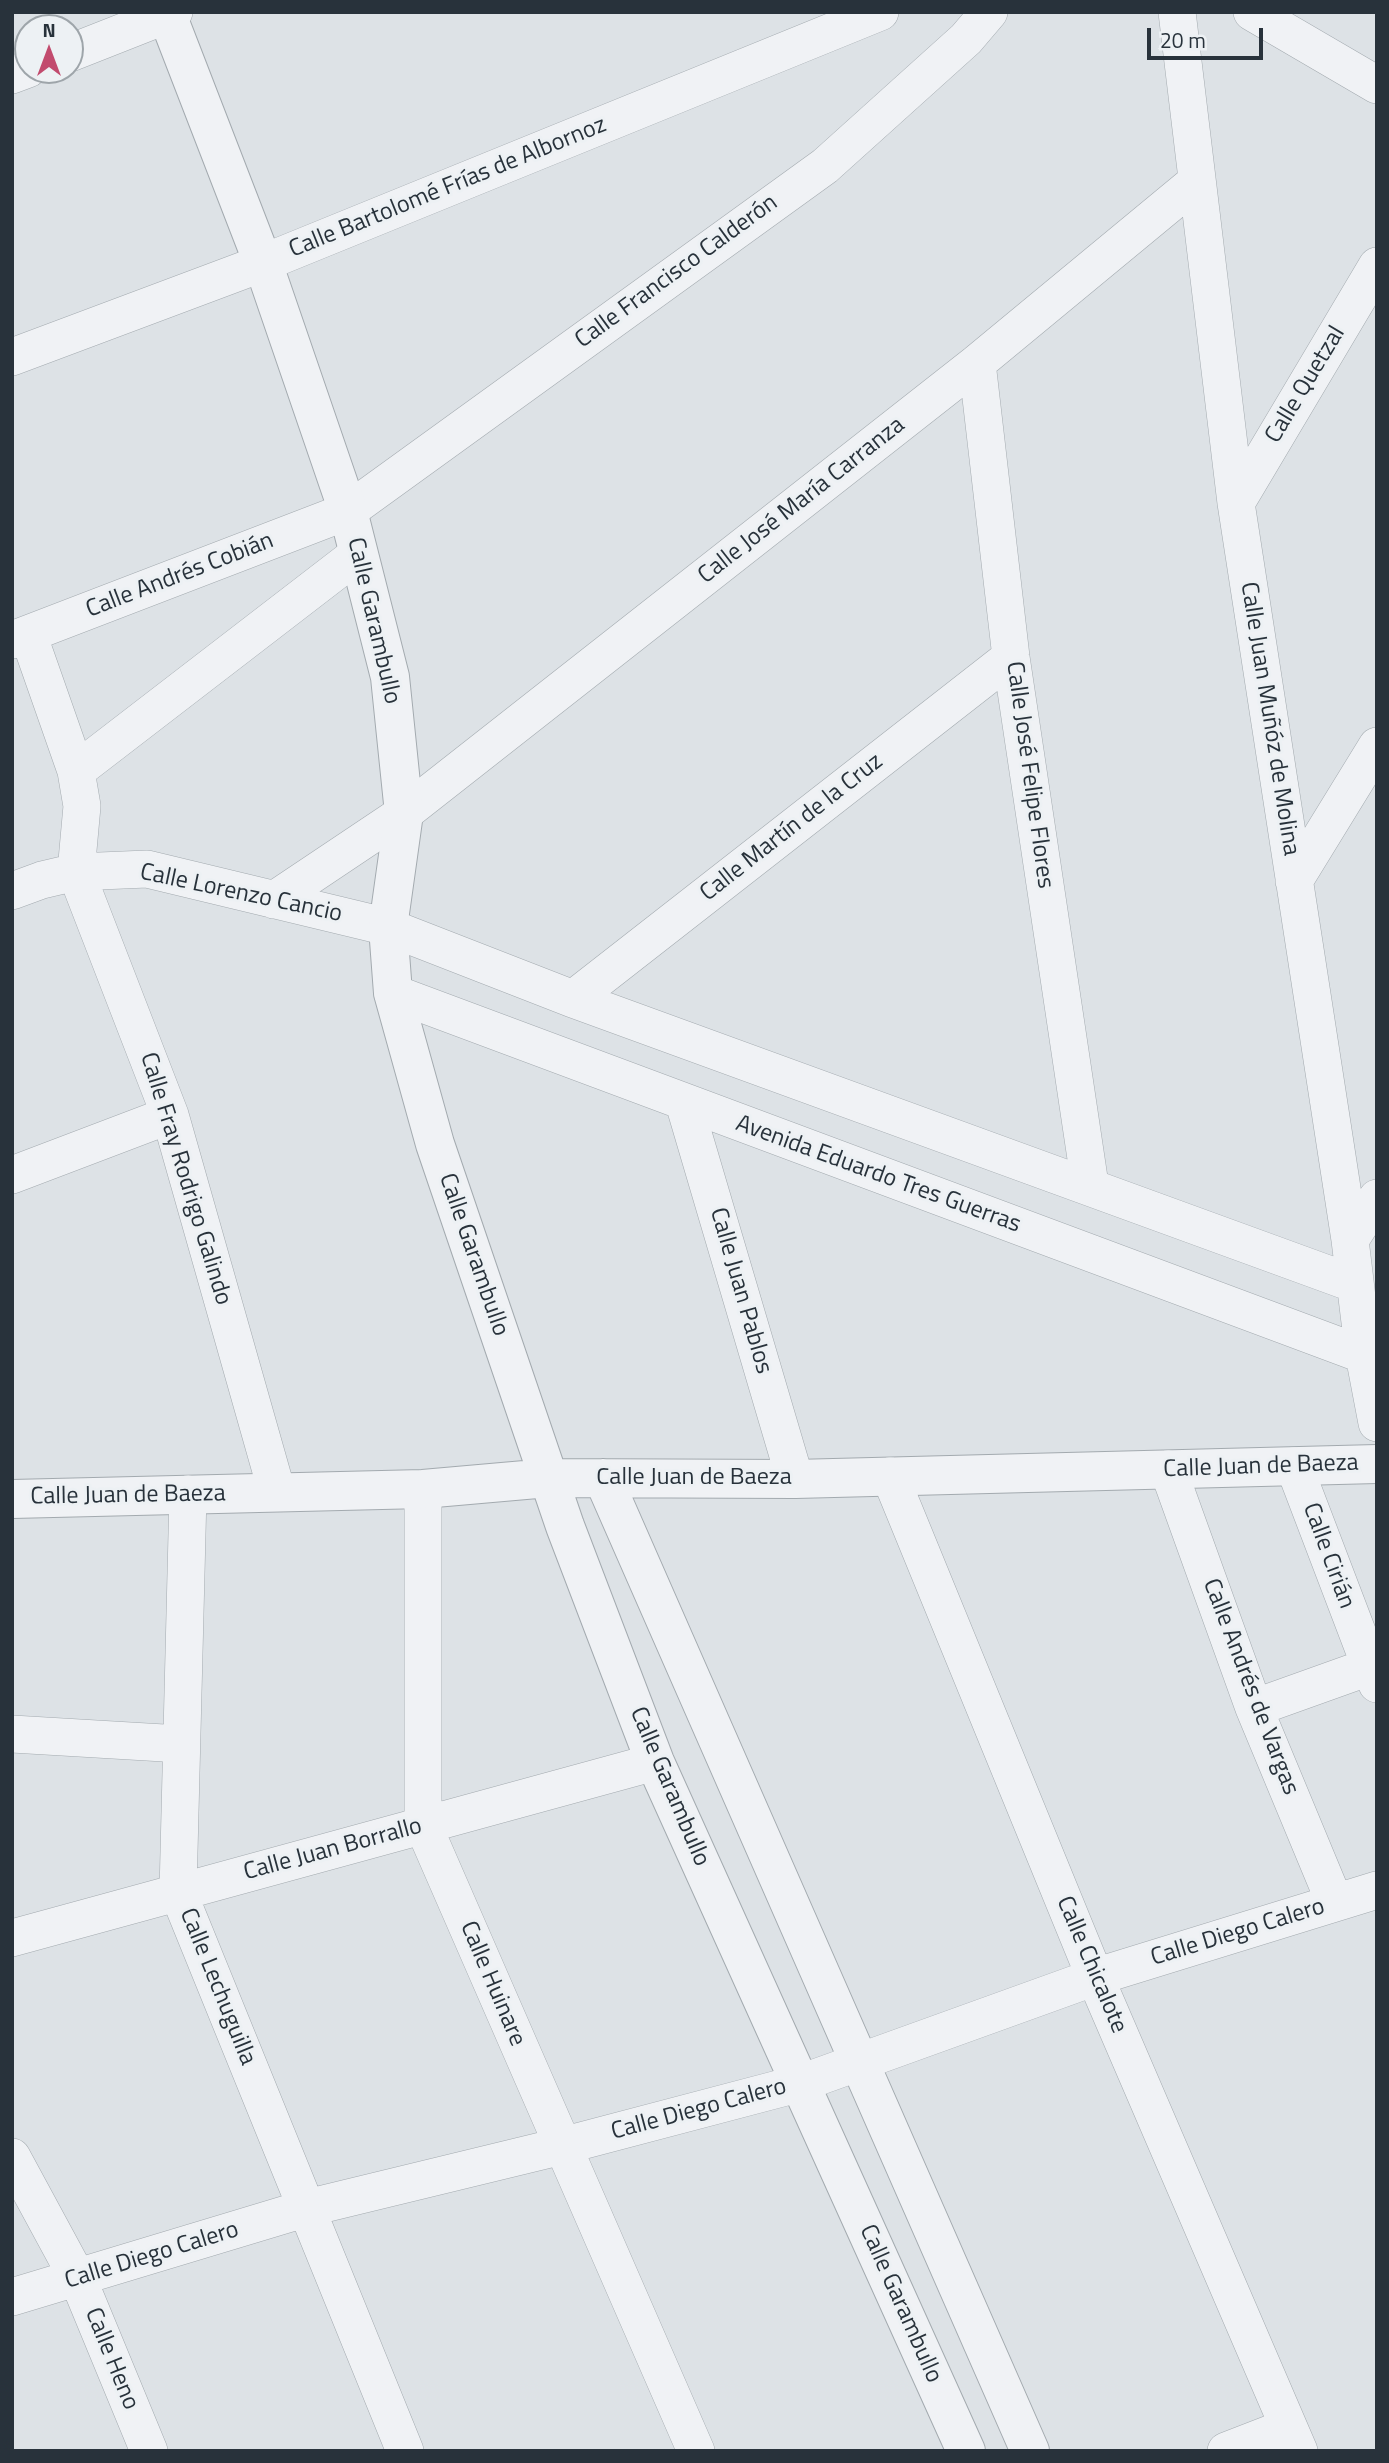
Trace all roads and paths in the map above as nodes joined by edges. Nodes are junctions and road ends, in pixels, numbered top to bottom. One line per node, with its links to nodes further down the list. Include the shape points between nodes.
1 (880, 12): 9 (street, Calle Bartolomé Frías de Albornoz)
2 (989, 12): 14 (street, Calle Francisco Calderón, via 966,39 825,166)
3 (1177, 12): 8 (street, Calle Juan Muñóz de Molina)
4 (1252, 12): 7 (street)
5 (169, 13): 6 (street); 9 (street, Calle Garambullo)
6 (84, 47)
7 (1377, 85)
8 (1196, 182): 12 (street, Calle José María Carranza); 13 (street, Calle Juan Muñóz de Molina)
9 (263, 263): 11 (street, Calle Bartolomé Frías de Albornoz); 14 (street, Calle Garambullo)
10 (1377, 266): 13 (street, Calle Quetzal)
11 (12, 357)
12 (977, 363): 17 (street, Calle José Felipe Flores); 20 (street, Calle José María Carranza)
13 (1236, 503): 22 (street, Calle Juan Muñóz de Molina)
14 (348, 510): 15 (street, Calle Garambullo); 16 (street, Calle Andrés Cobián)
15 (358, 554): 19 (street); 20 (street, Calle Garambullo, via 390,677)
16 (20, 637): 19 (street)
17 (1011, 657): 27 (street, Calle Martín de la Cruz); 31 (street, Calle José Felipe Flores)
18 (1377, 746): 22 (street)
19 (76, 771): 21 (street, via 82,806)
20 (404, 813): 24 (street, Calle José María Carranza); 25 (street, Calle Garambullo)
21 (76, 872): 23 (street, Calle Lorenzo Cancio); 24 (street, Calle Lorenzo Cancio, via 147,869); 29 (street, Calle Fray Rodrigo Galindo)
22 (1294, 881): 33 (street, Calle Juan Muñóz de Molina)
23 (12, 891)
24 (274, 900): 25 (street, Calle Lorenzo Cancio)
25 (388, 927): 26 (street, Calle Garambullo); 27 (street)
26 (393, 993): 28 (street, Avenida Eduardo Tres Guerras); 41 (street, Calle Garambullo, via 435,1144)
27 (573, 999): 31 (street)
28 (684, 1103): 35 (street, Avenida Eduardo Tres Guerras); 43 (street, Calle Juan Pablos)
29 (170, 1115): 30 (street); 45 (street, Calle Fray Rodrigo Galindo)
30 (12, 1175)
31 (1090, 1185): 34 (street)
32 (1377, 1198): 33 (street)
33 (1350, 1240): 34 (street, Calle Juan Muñóz de Molina)
34 (1355, 1284): 35 (street, Calle Juan Muñóz de Molina)
35 (1364, 1355): 36 (street, Calle Juan Muñóz de Molina)
36 (1377, 1423)
37 (1377, 1464): 38 (street, Calle Juan de Baeza)
38 (1294, 1466): 39 (street, Calle Juan de Baeza); 48 (street, Calle Cirián)
39 (1168, 1469): 40 (street, Calle Juan de Baeza); 49 (street, Calle Andrés de Vargas)
40 (890, 1476): 43 (street, Calle Juan de Baeza); 58 (street, Calle Chicalote)
41 (548, 1478): 42 (street, Calle Juan de Baeza); 44 (street, Calle Juan de Baeza); 52 (street, Calle Garambullo)
42 (603, 1478): 43 (street, Calle Juan de Baeza); 59 (street)
43 (795, 1479)
44 (422, 1489): 45 (street, Calle Juan de Baeza); 53 (street, Calle Huinare)
45 (277, 1492): 46 (street, Calle Juan de Baeza)
46 (188, 1494): 47 (street, Calle Juan de Baeza); 51 (street, Calle Lechuguilla)
47 (12, 1499)
48 (1374, 1671): 49 (street)
49 (1254, 1708): 56 (street, Calle Andrés de Vargas)
50 (12, 1734): 51 (street)
51 (181, 1744): 55 (street, Calle Lechuguilla)
52 (655, 1762): 53 (street, Calle Juan Borrallo); 60 (street, Calle Garambullo)
53 (423, 1825): 55 (street, Calle Juan Borrallo); 61 (street, Calle Huinare)
54 (1377, 1891): 56 (street, Calle Diego Calero)
55 (178, 1892): 57 (street, Calle Juan Borrallo); 63 (street, Calle Lechuguilla)
56 (1335, 1903): 58 (street, Calle Diego Calero)
57 (12, 1938)
58 (1095, 1977): 59 (street, Calle Diego Calero); 66 (street, Calle Chicalote)
59 (859, 2062): 60 (street, Calle Diego Calero); 71 (street)
60 (801, 2083): 61 (street, Calle Diego Calero); 70 (street, Calle Garambullo)
61 (562, 2146): 63 (street, Calle Diego Calero); 69 (street, Calle Huinare)
62 (12, 2157): 64 (street, Calle Heno)
63 (307, 2208): 64 (street, Calle Diego Calero); 68 (street, Calle Lechuguilla)
64 (78, 2279): 65 (street, Calle Diego Calero); 67 (street, Calle Heno)
65 (12, 2297)
66 (1294, 2439): 72 (street)
67 (149, 2451)
68 (405, 2451)
69 (696, 2451)
70 (966, 2451)
71 (1030, 2451)
72 (1226, 2451)

